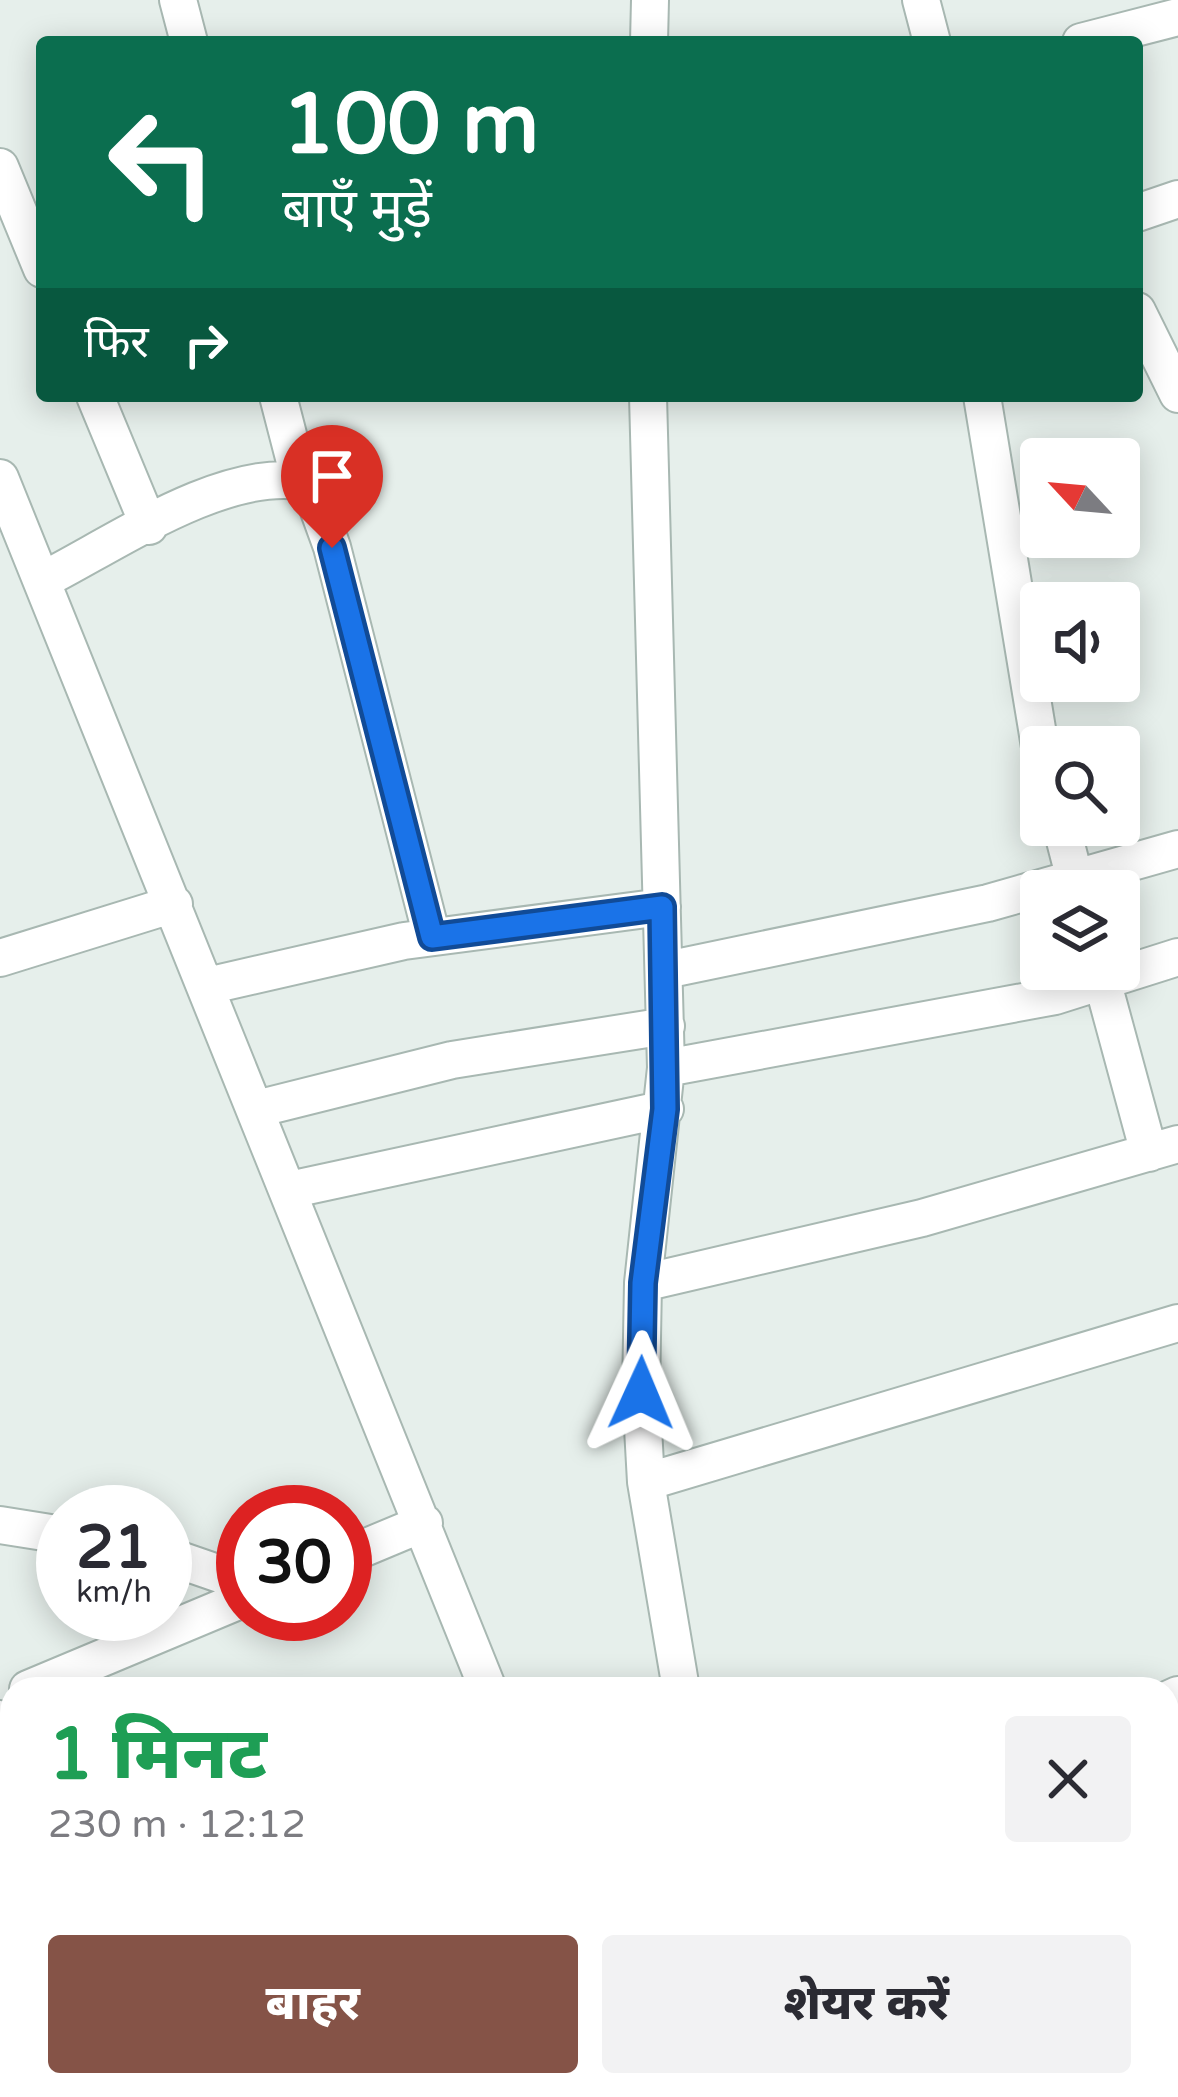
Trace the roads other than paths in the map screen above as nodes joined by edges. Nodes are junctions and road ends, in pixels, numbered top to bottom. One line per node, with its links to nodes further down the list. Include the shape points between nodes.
1 (178, 0): 5 (street)
2 (650, 0): 6 (street)
3 (921, 0): 7 (street)
4 (1178, 17): 8 (street)
5 (187, 36)
6 (649, 36)
7 (930, 36)
8 (1104, 36)
9 (0, 166): 12 (street)
10 (1178, 199): 11 (street)
11 (1143, 212)
12 (36, 253)
13 (1143, 323): 14 (street)
14 (1178, 394)
15 (97, 402): 21 (street)
16 (280, 402): 20 (street)
17 (647, 402): 28 (street)
18 (983, 402): 23 (street)
19 (0, 478): 22 (street)
20 (300, 481): 21 (street, via 272,477 227,488); 29 (street, via 332,548)
21 (149, 526): 22 (street)
22 (43, 580): 27 (street)
23 (1037, 726)
24 (1178, 849): 25 (street)
25 (1119, 870)
26 (1020, 897): 33 (street)
27 (174, 904): 31 (street); 34 (street)
28 (662, 907): 29 (street); 33 (street)
29 (432, 937): 34 (street)
30 (1178, 957): 32 (street)
31 (0, 958)
32 (1140, 966)
33 (666, 970): 37 (street)
34 (207, 986): 39 (street)
35 (1069, 990): 38 (street)
36 (1106, 990): 41 (street)
37 (666, 1026): 38 (street); 39 (street, via 452,1060)
38 (666, 1068): 40 (street)
39 (256, 1109): 42 (street)
40 (665, 1109): 42 (street); 43 (street)
41 (1163, 1148): 43 (street, via 922,1218)
42 (290, 1190): 46 (street)
43 (643, 1283): 45 (street)
44 (1178, 1323): 45 (street)
45 (646, 1482): 53 (street)
46 (424, 1523): 49 (street); 52 (street)
47 (0, 1525): 48 (street)
48 (36, 1531)
49 (372, 1545)
50 (216, 1610): 51 (street)
51 (57, 1677)
52 (483, 1677)
53 (679, 1677)

